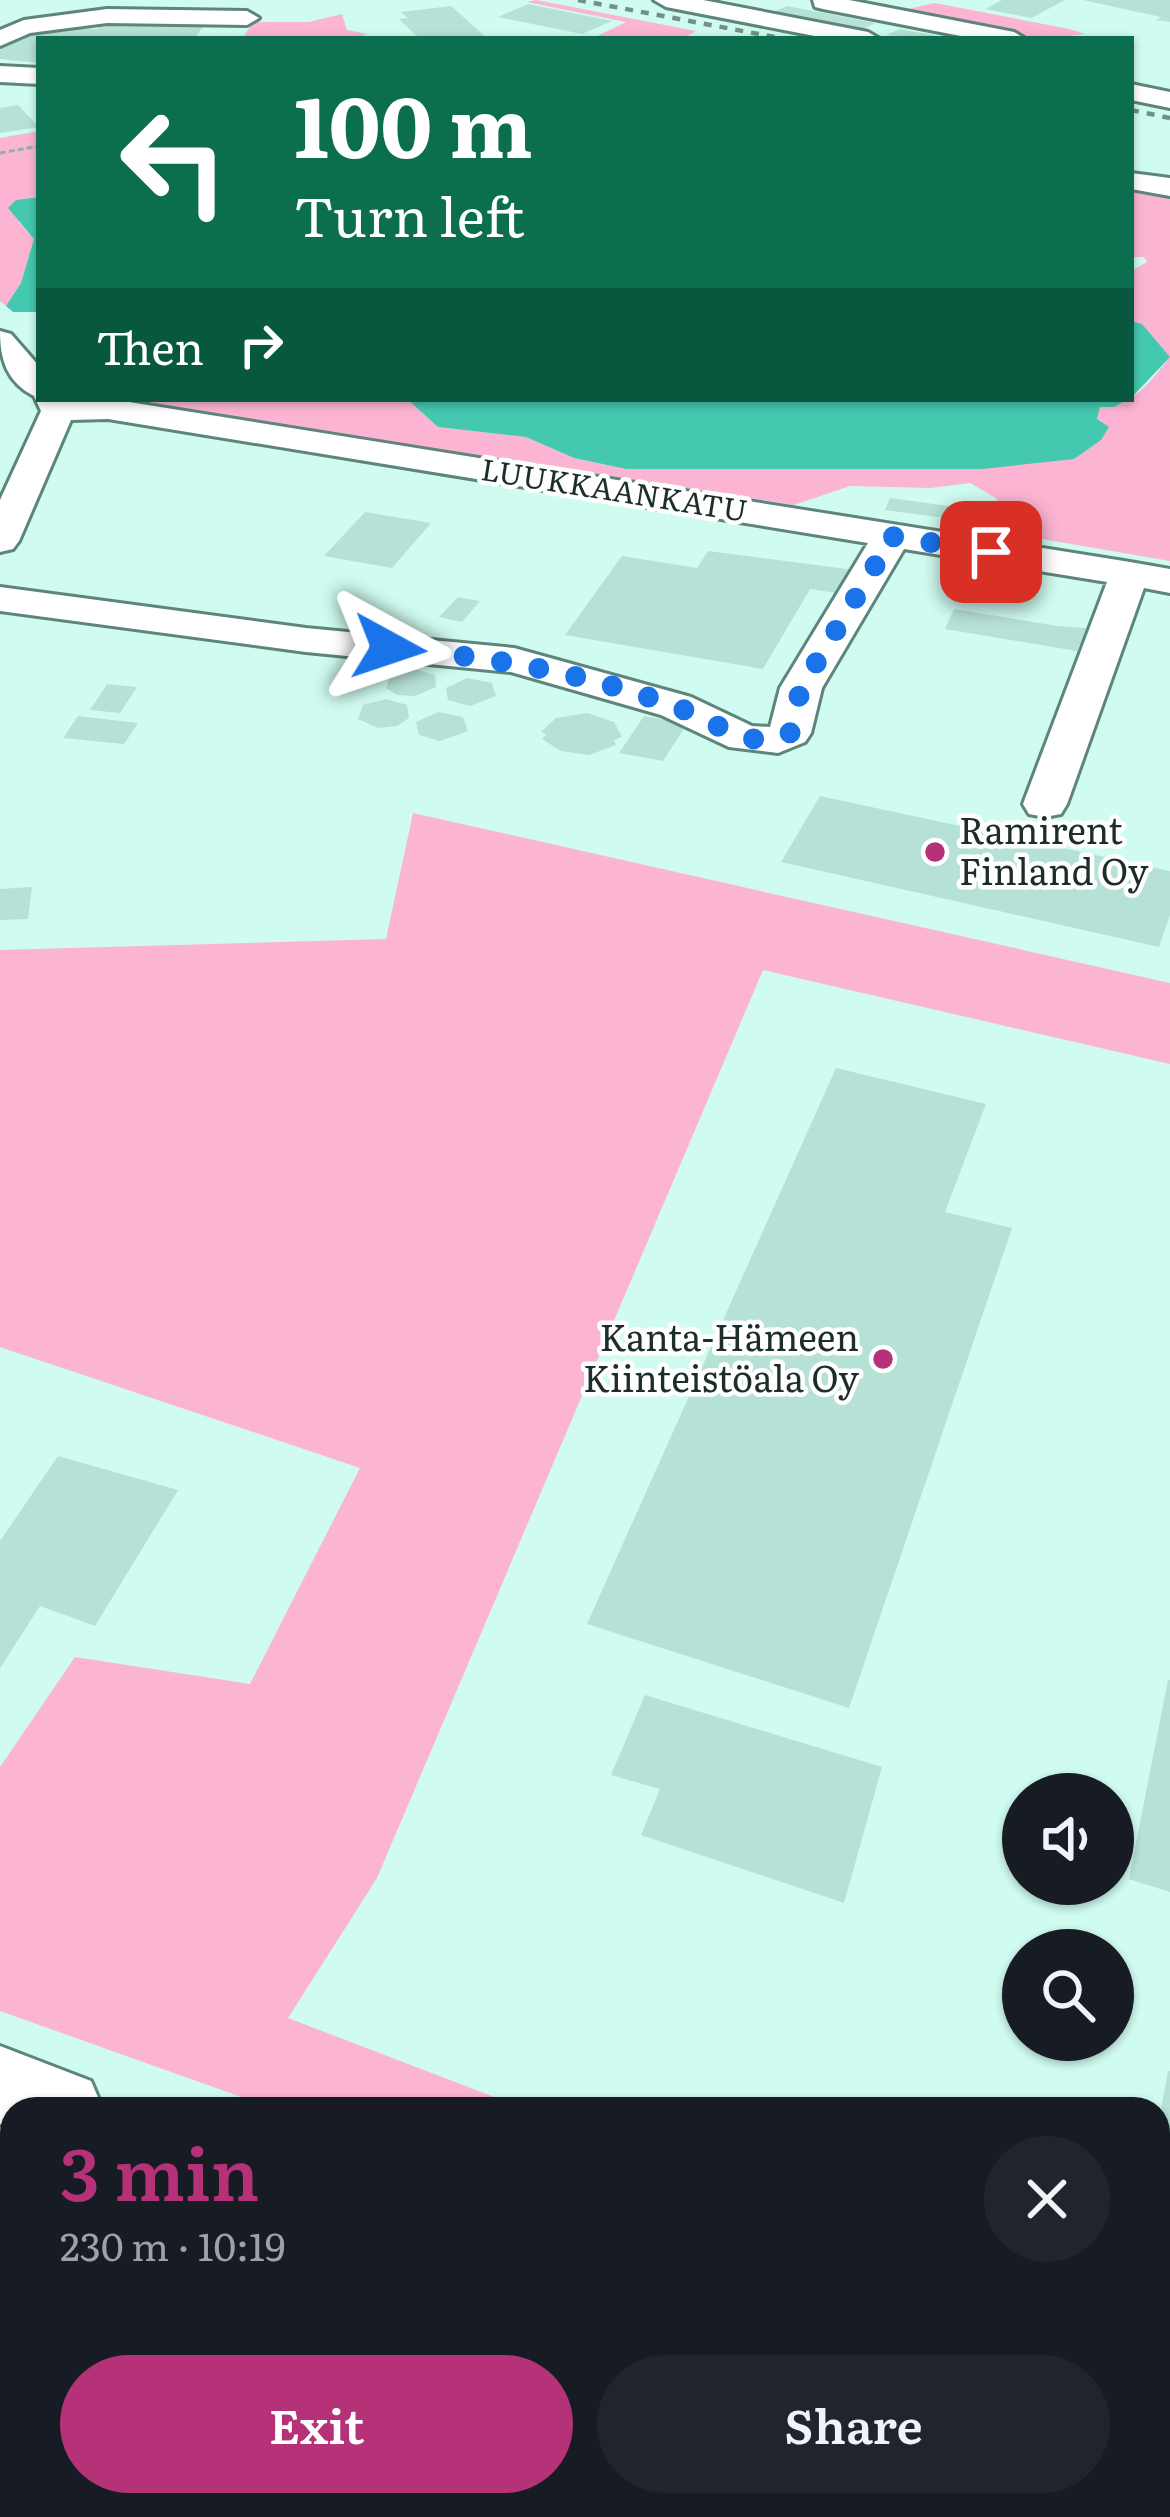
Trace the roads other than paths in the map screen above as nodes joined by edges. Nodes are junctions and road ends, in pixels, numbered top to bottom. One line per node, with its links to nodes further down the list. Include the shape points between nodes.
1 (666, 0): 4 (street)
2 (813, 0): 5 (street)
3 (234, 25): 6 (street, via 107,16 24,27)
4 (852, 36)
5 (999, 36)
6 (0, 39)
7 (0, 74): 8 (street)
8 (36, 76)
9 (1134, 93): 10 (street)
10 (1170, 100)
11 (1134, 181): 12 (street)
12 (1170, 187)
13 (0, 341): 14 (street)
14 (36, 384)
15 (47, 402): 18 (street)
16 (66, 402): 17 (street, LUUKKAANKATU)
17 (889, 536): 19 (street, LUUKKAANKATU); 20 (street, via 801,688 790,733 778,740 744,738 676,706 514,660)
18 (0, 541)
19 (1150, 578): 21 (street)
20 (0, 599)
21 (1046, 804)
22 (0, 2085): 23 (street)
23 (32, 2097)

